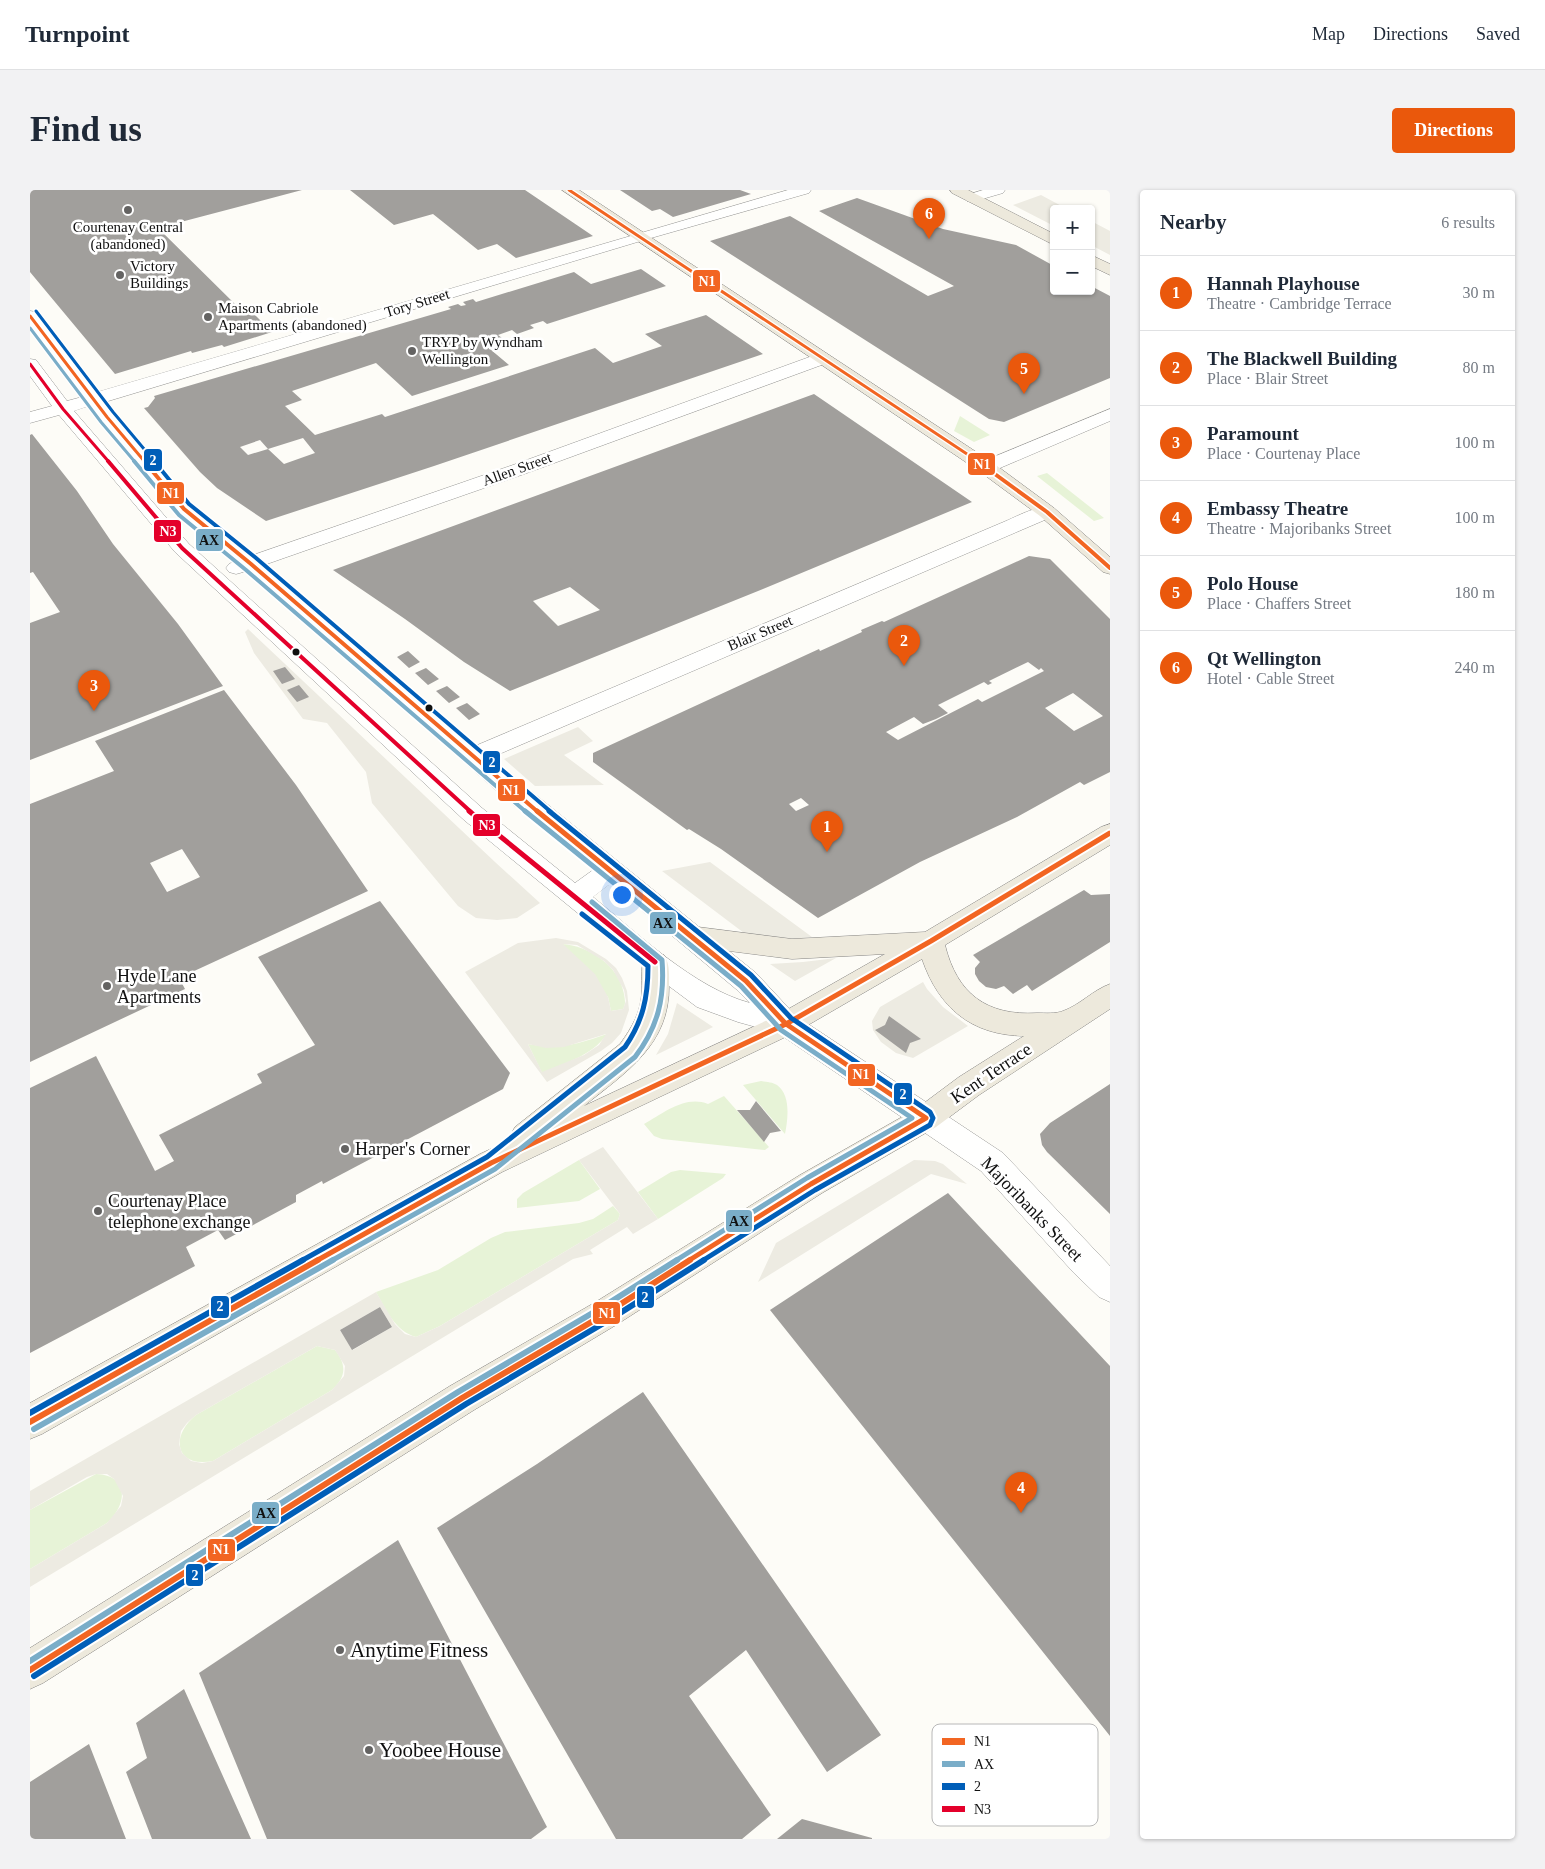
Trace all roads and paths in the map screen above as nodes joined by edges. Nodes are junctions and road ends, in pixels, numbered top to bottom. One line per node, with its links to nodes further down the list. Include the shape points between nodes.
1 (569, 190): 6 (main road)
2 (804, 190): 6 (street, Tory Street)
3 (957, 190): 5 (main road)
4 (998, 190): 5 (street)
5 (972, 198): 7 (main road)
6 (639, 237): 11 (main road); 13 (street, Tory Street)
7 (1050, 238)
8 (1095, 262): 9 (main road)
9 (1110, 270)
10 (30, 316): 13 (street)
11 (820, 359): 17 (main road); 19 (street, Allen Street)
12 (30, 364): 14 (street)
13 (95, 399): 14 (street, Tory Street); 19 (street, via 184,509)
14 (62, 408): 16 (street, Tory Street); 21 (street, via 178,543)
15 (1110, 414): 17 (street)
16 (30, 418)
17 (986, 467): 18 (main road)
18 (1047, 512): 20 (main road); 22 (street, Blair Street)
19 (251, 564): 21 (street, Allen Street); 22 (street)
20 (1110, 568)
21 (212, 576): 25 (street, via 473,814)
22 (473, 756): 24 (street)
23 (1110, 833): 27 (main road)
24 (611, 870): 25 (street); 26 (street)
25 (574, 897): 28 (street)
26 (690, 936): 27 (main road, via 792,949); 31 (street, via 753,987)
27 (930, 941): 30 (main road, via 942,979 967,1008 989,1020 1010,1024); 31 (main road)
28 (655, 962): 31 (street, via 707,999); 33 (main road, via 655,1004 651,1022 630,1052)
29 (1110, 995): 30 (main road, Kent Terrace)
30 (1067, 1022): 32 (main road, Kent Terrace)
31 (786, 1024): 32 (street, Majoribanks Street); 33 (main road)
32 (926, 1118): 34 (street, Majoribanks Street, via 992,1162); 36 (main road, Kent Terrace, via 811,1184 605,1314 462,1398)
33 (491, 1163): 35 (main road)
34 (1110, 1287)
35 (30, 1422)
36 (30, 1670)

